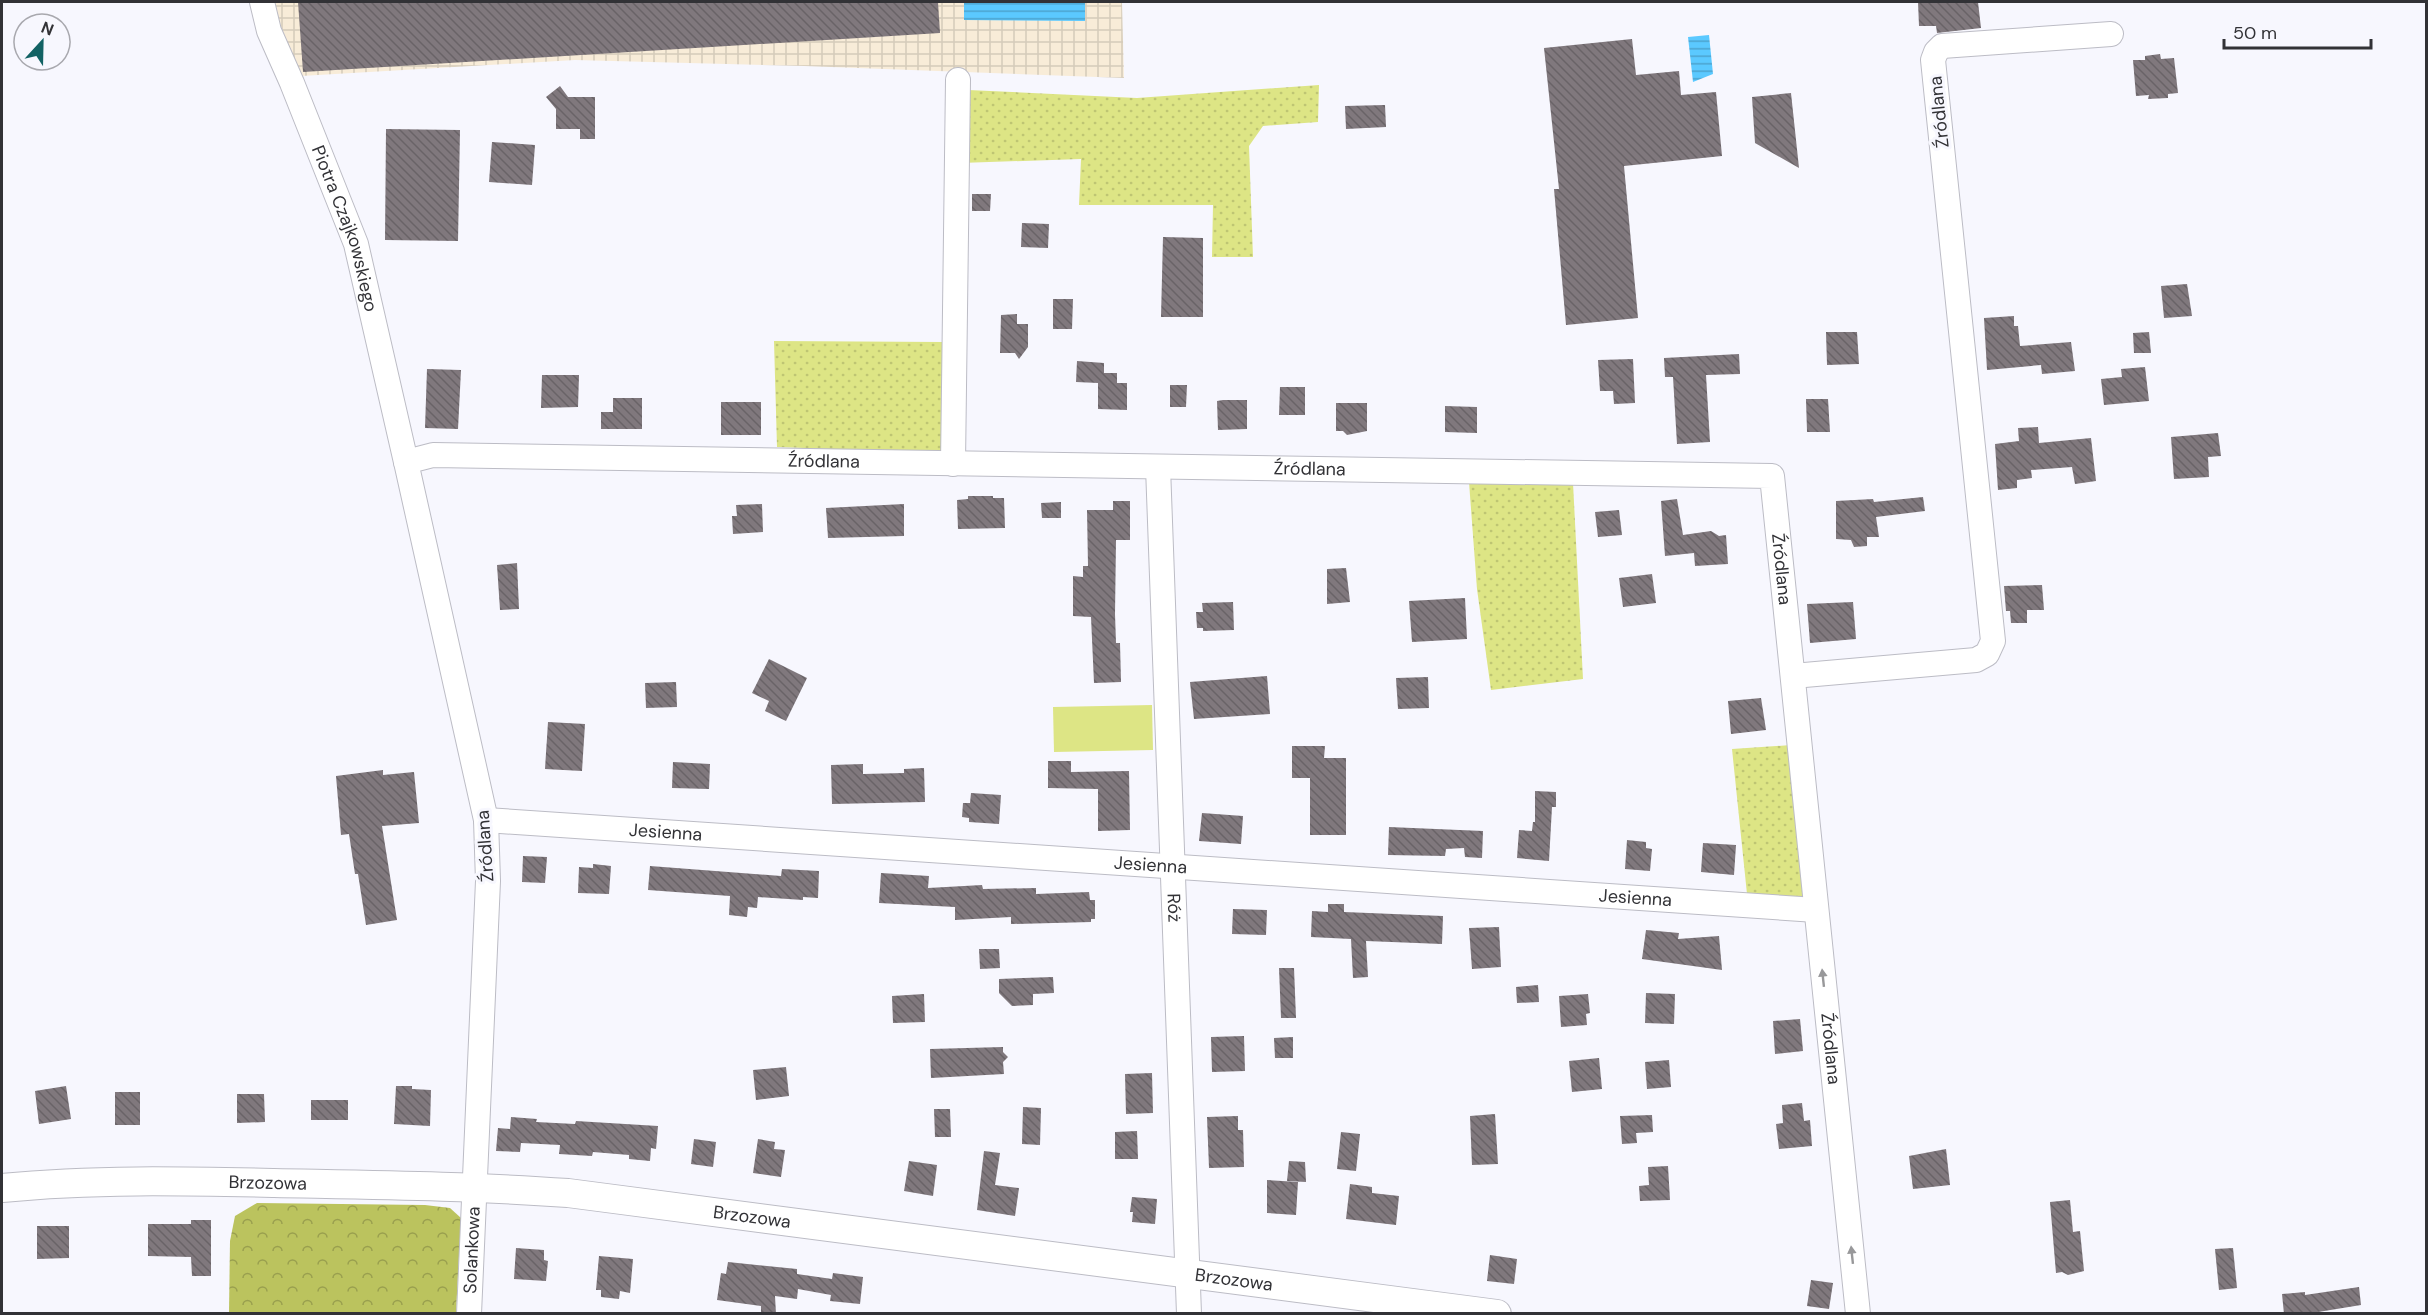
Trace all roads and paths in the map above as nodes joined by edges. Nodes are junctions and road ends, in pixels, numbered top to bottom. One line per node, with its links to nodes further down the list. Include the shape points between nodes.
1 (262, 2): 4 (street, Piotra Czajkowskiego, via 269,31 356,244)
2 (2111, 34): 7 (street, Źródlana, via 1942,46 1933,60 1993,641 1987,654 1977,660)
3 (958, 80): 5 (street)
4 (406, 462): 5 (street, Źródlana, via 433,455); 8 (street, Źródlana)
5 (953, 464): 6 (street, Źródlana)
6 (1158, 467): 7 (street, Źródlana, via 1772,476); 9 (street, Róż)
7 (1792, 676): 10 (street, Źródlana)
8 (486, 820): 9 (street, Jesienna); 11 (street, Źródlana, via 488,881)
9 (1172, 868): 10 (street, Jesienna); 13 (street, Róż)
10 (1816, 910): 17 (street, Źródlana, one-way to 10)
11 (474, 1186): 12 (street, Brzozowa, via 121,1180); 13 (street, Brzozowa, via 568,1193); 14 (street, Solankowa)
12 (2, 1188)
13 (1188, 1274): 15 (street, Róż); 16 (street, Brzozowa)
14 (469, 1314)
15 (1189, 1314)
16 (1497, 1314)
17 (1858, 1314)

